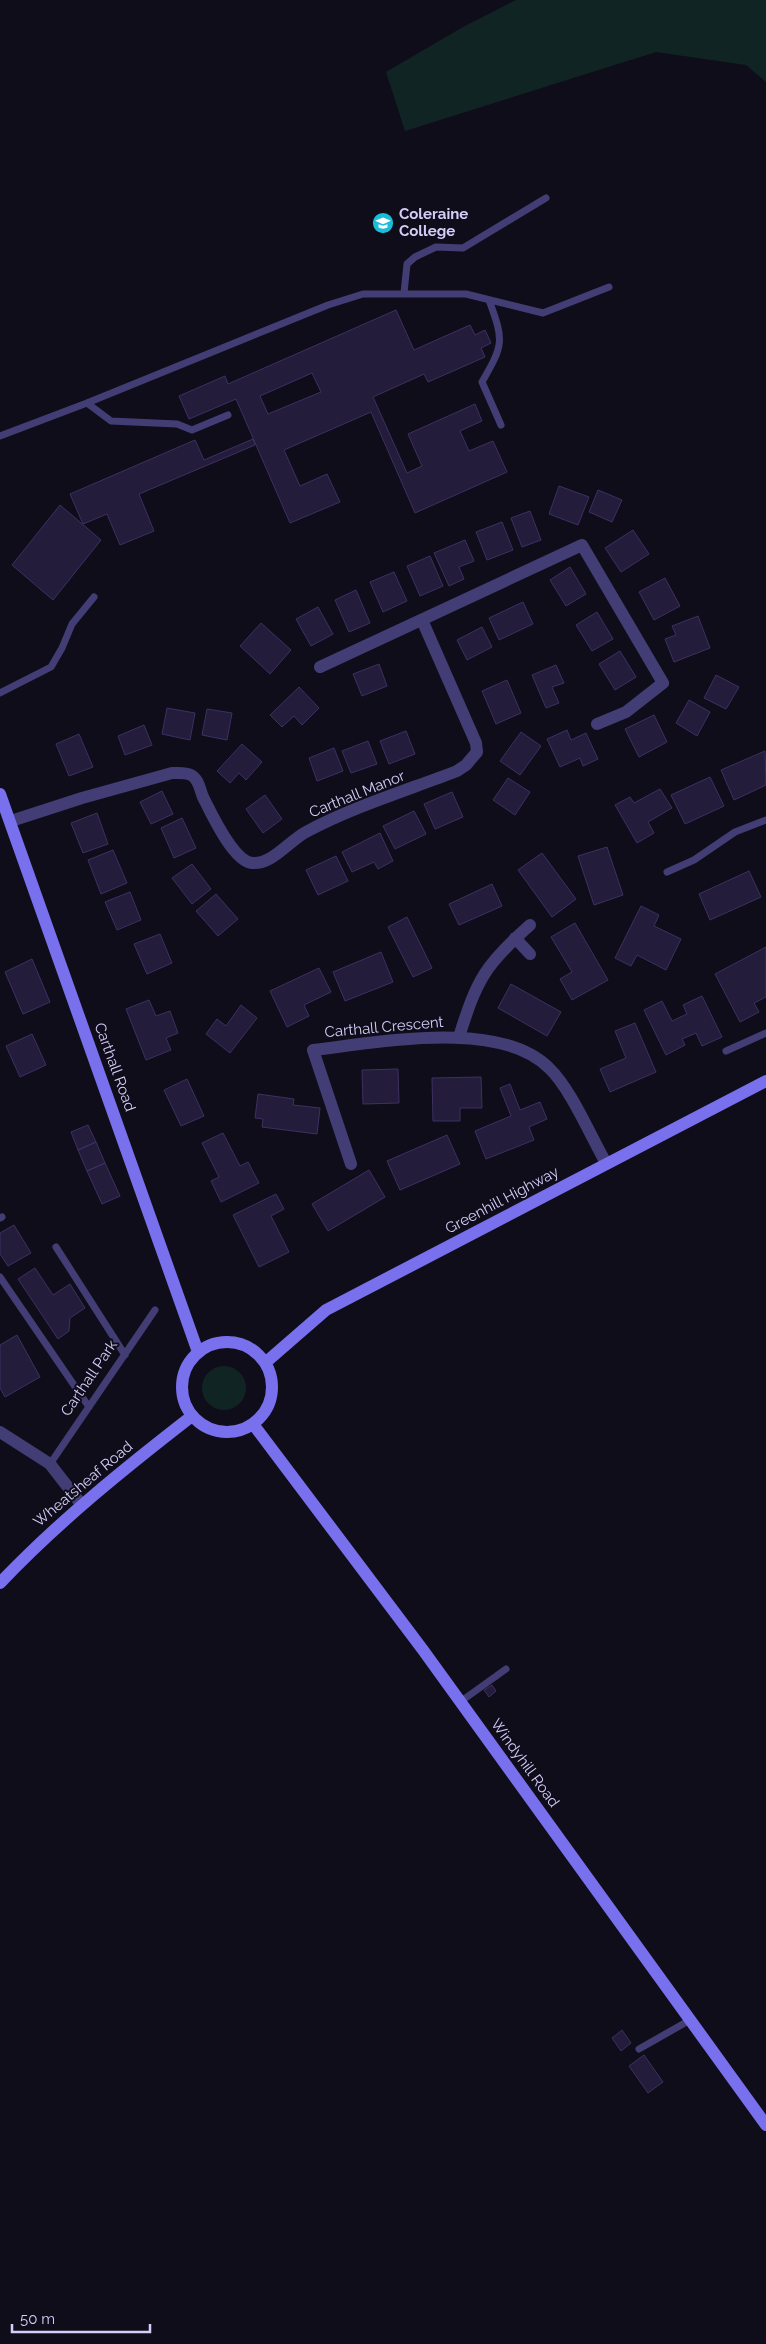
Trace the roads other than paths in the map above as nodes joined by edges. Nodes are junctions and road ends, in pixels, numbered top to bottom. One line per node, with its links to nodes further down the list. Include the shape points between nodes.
1 (546, 198): 3 (lane, via 463,248 436,247 415,257 407,264)
2 (609, 287): 4 (lane, via 543,313)
3 (404, 293): 4 (lane, via 466,294); 5 (lane, via 364,294 328,305)
4 (489, 300): 7 (lane, via 500,332 499,352 482,382)
5 (87, 403): 6 (lane, via 111,421 177,424 192,430); 8 (lane)
6 (228, 415)
7 (501, 425)
8 (0, 436)
9 (94, 597): 12 (lane, via 72,624 51,667)
10 (422, 620): 11 (street); 13 (street, via 582,546 663,683 626,712); 16 (street, Carthall Manor, via 476,743 477,752 457,770 334,818 304,833 268,860 258,863 248,863 235,851 197,780 182,773 91,795)
11 (320, 667)
12 (0, 693)
13 (597, 724)
14 (0, 794): 16 (main road, Carthall Road)
15 (766, 820): 17 (lane, via 735,832 694,860)
16 (11, 821): 30 (main road, Carthall Road)
17 (667, 872)
18 (530, 925): 19 (street, Carthall Crescent)
19 (515, 938): 20 (street); 22 (street, Carthall Crescent, via 492,960 479,980)
20 (530, 954)
21 (766, 1034): 23 (lane)
22 (459, 1037): 25 (street, Carthall Crescent, via 498,1042 549,1067); 26 (street, Carthall Crescent, via 414,1038 313,1050)
23 (726, 1051)
24 (766, 1081): 25 (main road, Greenhill Highway)
25 (606, 1163): 32 (main road, Greenhill Highway, via 326,1310)
26 (351, 1164)
27 (56, 1247): 31 (lane)
28 (0, 1277): 33 (lane)
29 (155, 1310): 31 (lane, Carthall Park)
30 (198, 1352): 32 (main road, via 226,1342 242,1345); 34 (main road, via 183,1376 185,1404)
31 (125, 1355): 33 (lane, Carthall Park)
32 (265, 1363): 35 (main road, via 272,1389 269,1402)
33 (89, 1407): 37 (lane, Carthall Park)
34 (192, 1416): 35 (main road, via 214,1431 234,1431); 38 (main road, Wheatsheaf Road)
35 (253, 1424): 41 (main road, Windyhill Road)
36 (0, 1432): 37 (street)
37 (50, 1464): 38 (street)
38 (81, 1504): 39 (main road, Wheatsheaf Road)
39 (0, 1583)
40 (506, 1669): 41 (lane)
41 (460, 1702): 42 (main road, Windyhill Road)
42 (690, 2020): 43 (lane); 44 (main road, Windyhill Road)
43 (640, 2049)
44 (766, 2125)

